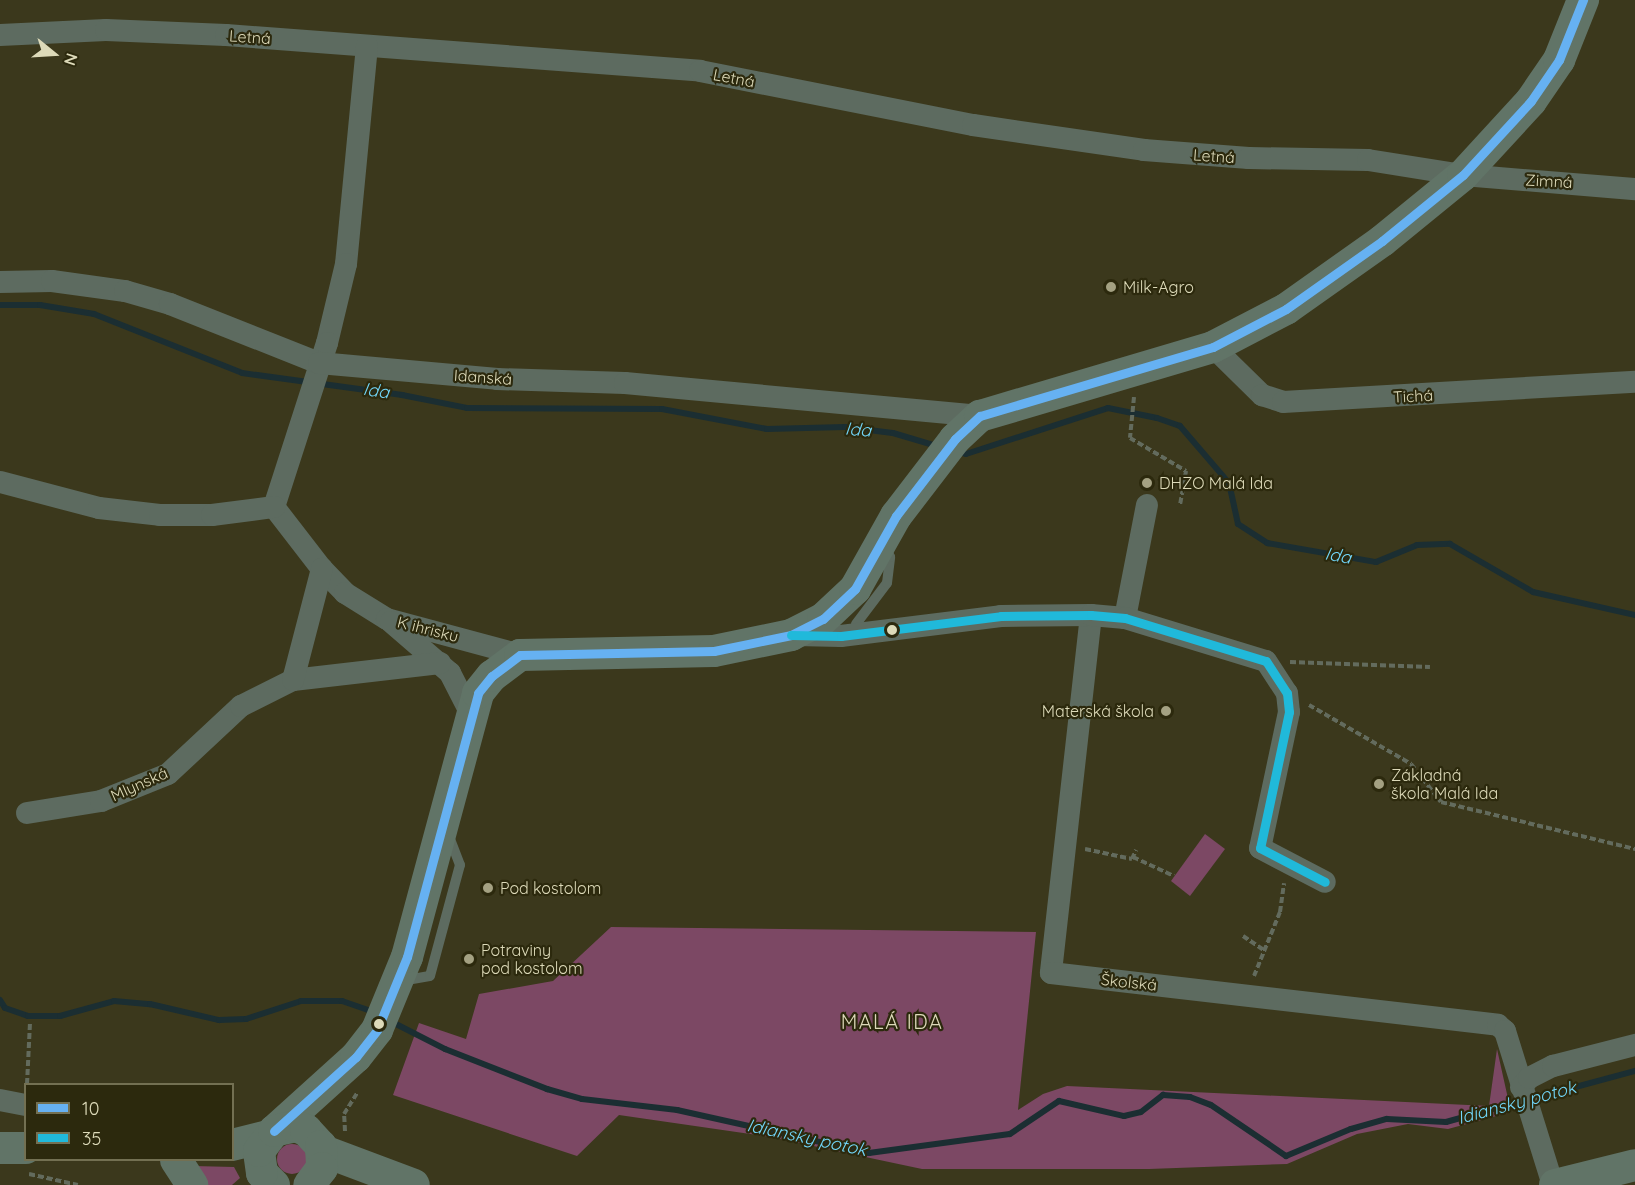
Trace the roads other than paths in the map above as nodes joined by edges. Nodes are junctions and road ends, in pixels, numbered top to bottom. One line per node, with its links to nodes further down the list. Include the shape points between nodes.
1 (1583, 0): 4 (main road, via 1568,42 1548,78 1510,127)
2 (0, 35): 3 (street, Letná, via 106,30)
3 (367, 46): 4 (street, Letná, via 700,71 973,125 1144,150 1249,158 1368,160); 8 (street, via 346,264)
4 (1463, 176): 5 (street, Zimná); 7 (main road, via 1334,279)
5 (1635, 189)
6 (0, 282): 8 (street, Idanská, via 52,281 125,291 170,303)
7 (1213, 346): 9 (street, Tichá, via 1262,394 1283,402); 10 (main road)
8 (318, 368): 10 (street, Idanská, via 625,383); 13 (street)
9 (1635, 382)
10 (980, 416): 18 (main road, via 954,439 896,516)
11 (0, 482): 13 (street, via 99,508 160,515 212,515)
12 (1147, 505): 16 (street)
13 (274, 507): 14 (street, K ihrisku)
14 (322, 569): 17 (street, K ihrisku, via 345,593); 21 (street)
15 (1091, 615): 16 (street); 18 (street); 27 (street, Školská, via 1051,973 1498,1025 1505,1031)
16 (1125, 618): 24 (street, via 1266,661 1287,693 1287,733 1260,848)
17 (387, 619): 19 (street, K ihrisku); 20 (street)
18 (853, 620): 19 (main road, via 714,651)
19 (520, 655): 22 (main road, via 477,693)
20 (440, 663): 21 (street, Mlynská); 22 (street, via 450,673)
21 (293, 680): 23 (street, Mlynská, via 241,706 168,774 101,801)
22 (471, 714): 26 (main road, via 395,991)
23 (27, 813)
24 (1325, 882)
25 (1635, 1045): 27 (street, via 1553,1066 1529,1078)
26 (359, 1072): 31 (main road, via 326,1109); 32 (main road)
27 (1521, 1087): 36 (street, Školská, via 1530,1113)
28 (0, 1100): 29 (street)
29 (24, 1105)
30 (0, 1148): 33 (main road)
31 (328, 1151): 32 (main road, via 295,1126); 38 (main road); 40 (main road)
32 (256, 1159)
33 (24, 1160)
34 (177, 1161): 37 (main road)
35 (1635, 1165): 36 (main road)
36 (1567, 1183)
37 (192, 1185)
38 (309, 1185): 39 (main road)
39 (384, 1185)
40 (414, 1185)

